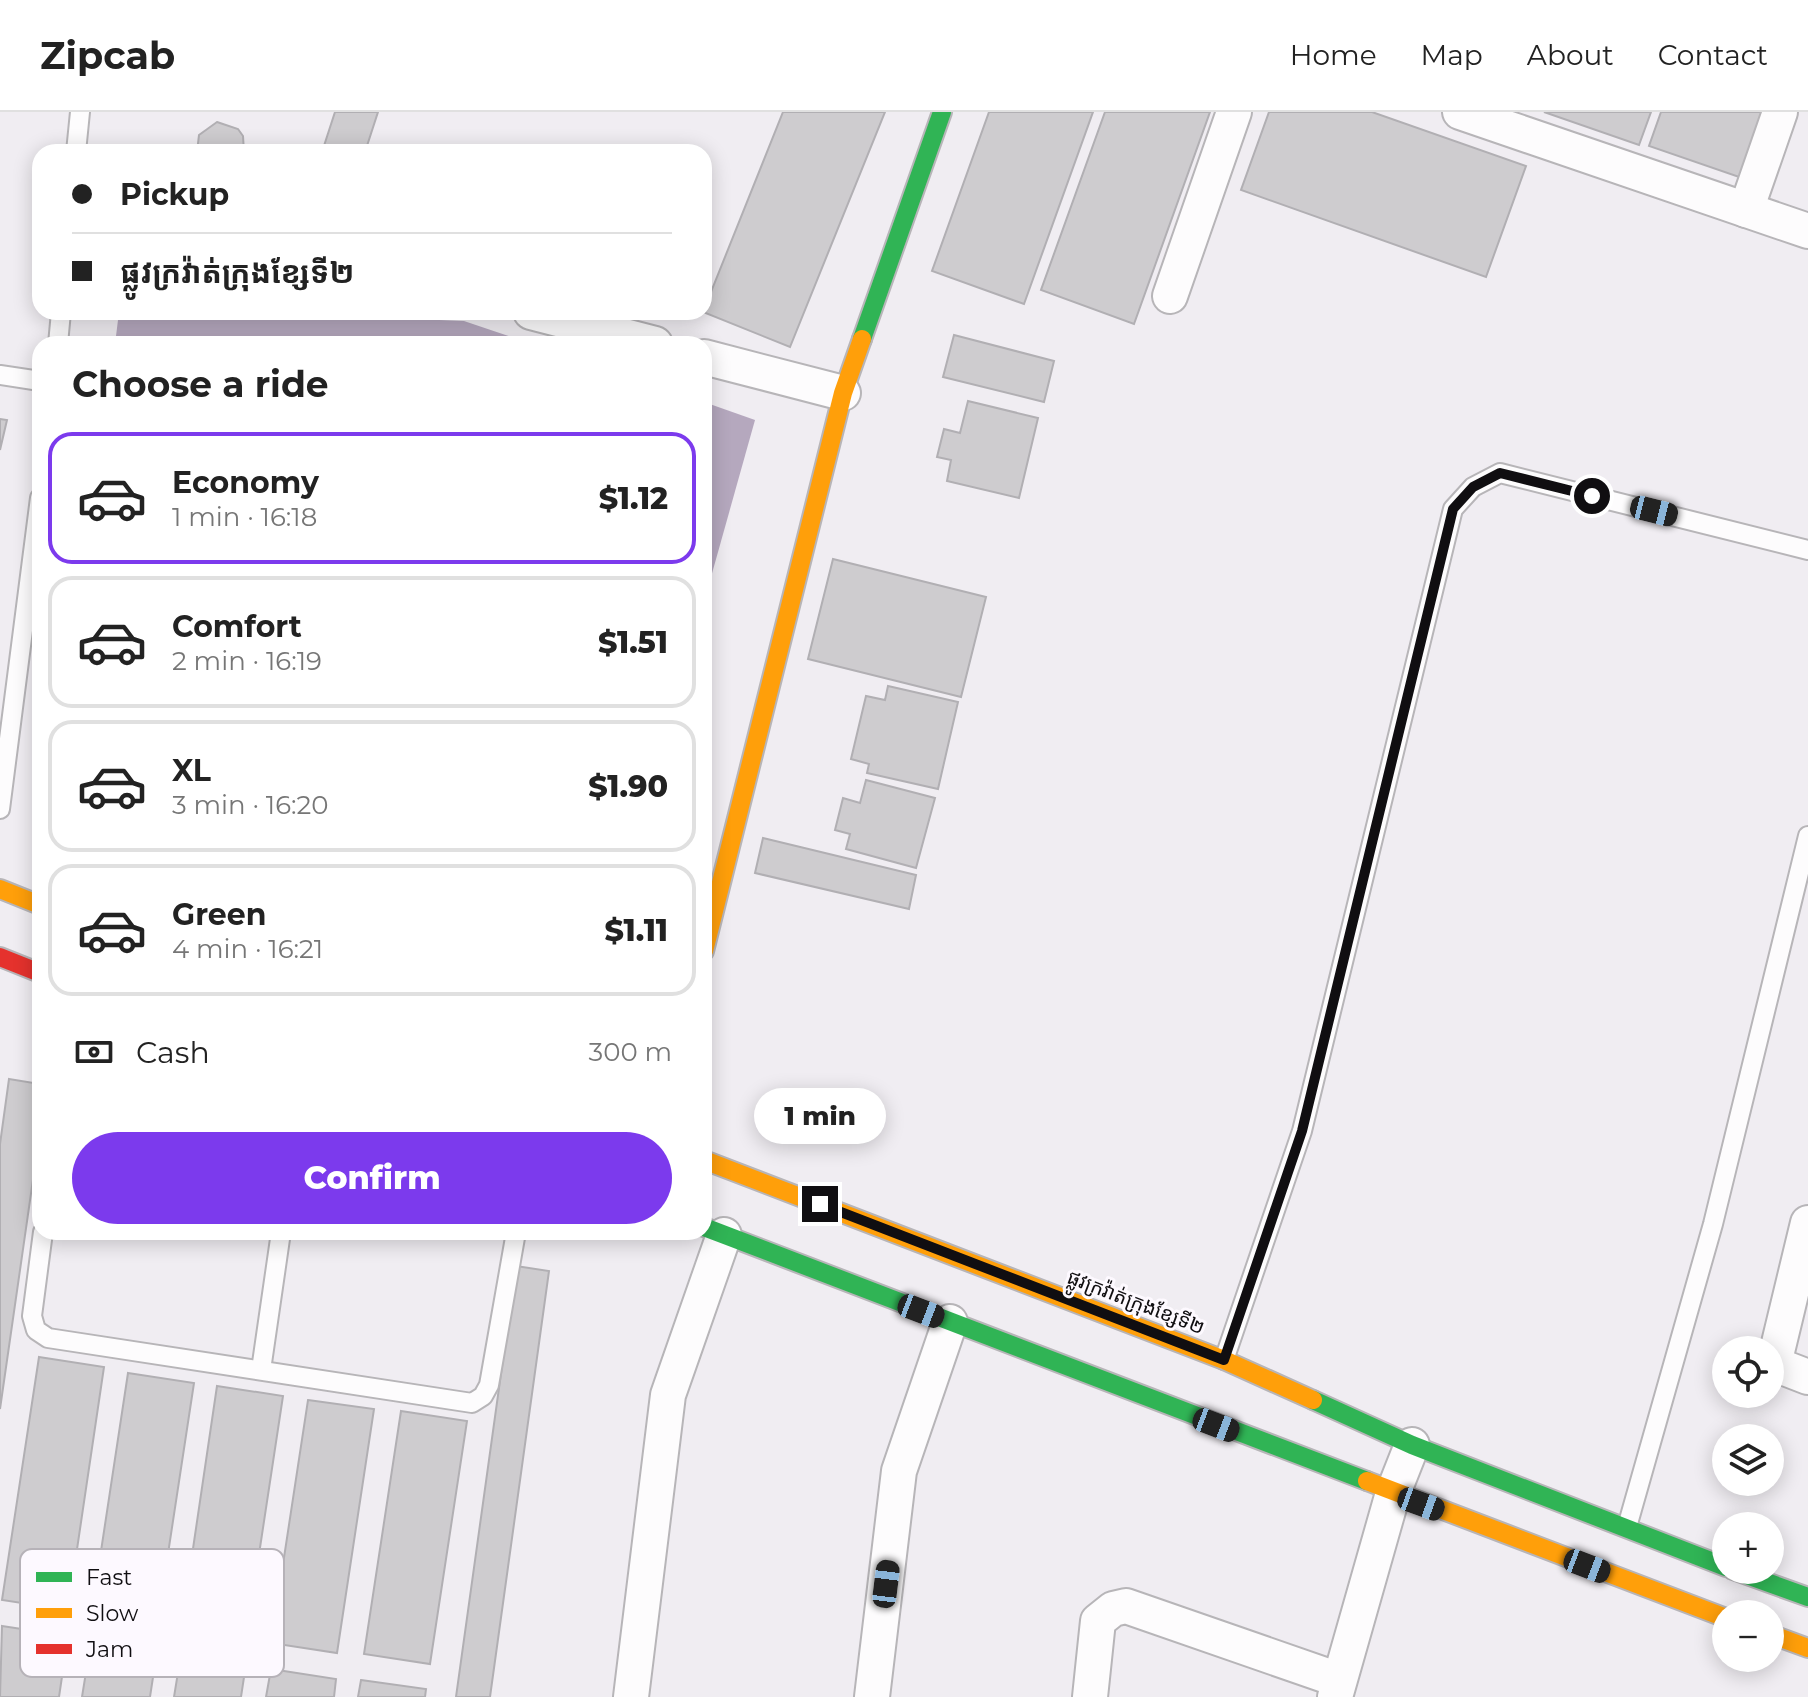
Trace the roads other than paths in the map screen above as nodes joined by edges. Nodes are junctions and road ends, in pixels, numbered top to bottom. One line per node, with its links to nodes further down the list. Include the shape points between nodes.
1 (80, 112): 7 (lane)
2 (942, 112): 16 (main road)
3 (1234, 112): 10 (street)
4 (1460, 112): 6 (street)
5 (1780, 112): 8 (street)
6 (1514, 121): 8 (street)
7 (77, 144)
8 (1746, 210): 9 (street)
9 (1808, 231)
10 (1170, 296)
11 (562, 320): 12 (street)
12 (624, 336)
13 (712, 359): 16 (street)
14 (0, 375): 15 (lane)
15 (32, 380)
16 (843, 393): 23 (main road)
17 (1808, 550): 34 (lane, via 1500,473 1473,487 1453,509 1302,1131)
18 (32, 560): 19 (lane)
19 (0, 809)
20 (1808, 836): 39 (lane, via 1713,1224)
21 (0, 889): 22 (main road)
22 (32, 902)
23 (712, 919)
24 (0, 957): 25 (main road)
25 (32, 970)
26 (712, 1163): 34 (main road, ផ្លូវក្រវ៉ាត់ក្រុងខ្សែទី២)
27 (1808, 1223): 36 (street, via 1774,1364)
28 (714, 1231): 33 (main road)
29 (42, 1240): 35 (lane, via 32,1316 36,1330 48,1338)
30 (280, 1240): 35 (lane)
31 (515, 1240): 35 (lane, via 489,1385 472,1403)
32 (711, 1240): 47 (street, via 668,1395)
33 (950, 1322): 38 (main road); 48 (street, via 899,1471)
34 (1224, 1360): 37 (main road, ផ្លូវក្រវ៉ាត់ក្រុងខ្សែទី២)
35 (261, 1370)
36 (1808, 1377)
37 (1412, 1445): 38 (street); 39 (main road, ផ្លូវក្រវ៉ាត់ក្រុងខ្សែទី២)
38 (1393, 1493): 43 (main road); 46 (street)
39 (1627, 1527): 40 (main road, ផ្លូវក្រវ៉ាត់ក្រុងខ្សែទី២)
40 (1712, 1561)
41 (1772, 1584): 42 (main road)
42 (1808, 1597)
43 (1712, 1613)
44 (1784, 1639): 45 (main road)
45 (1808, 1648)
46 (1337, 1688): 49 (street, via 1126,1606 1098,1621)
47 (631, 1697)
48 (872, 1697)
49 (1090, 1697)

